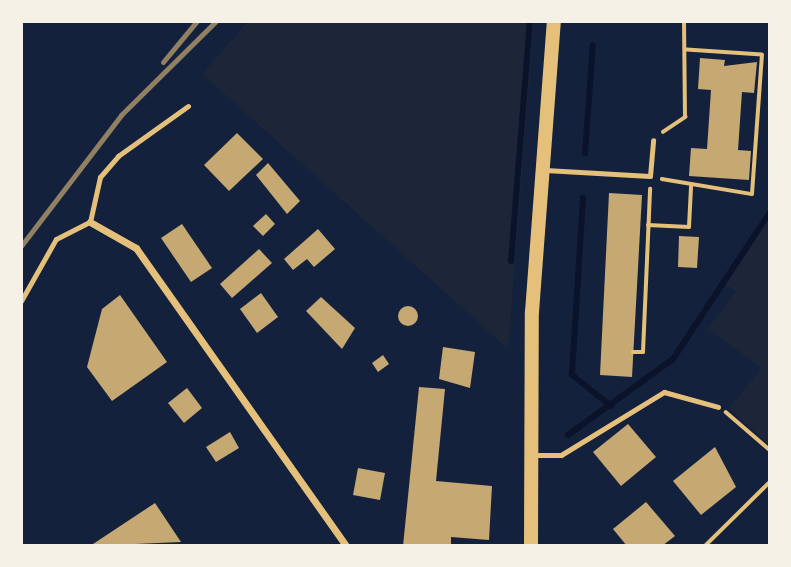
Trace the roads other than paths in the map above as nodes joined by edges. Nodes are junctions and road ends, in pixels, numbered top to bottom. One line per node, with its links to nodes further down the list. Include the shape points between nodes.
1 (554, 21): 4 (main road)
2 (188, 106): 5 (lane, via 109,166)
3 (653, 140): 4 (lane, via 650,176)
4 (542, 170): 8 (main road)
5 (90, 222): 6 (lane, via 56,239); 9 (street, via 136,248)
6 (21, 301)
7 (718, 407): 8 (lane, via 664,392 561,455)
8 (527, 455): 10 (main road)
9 (346, 546)
10 (531, 546)

